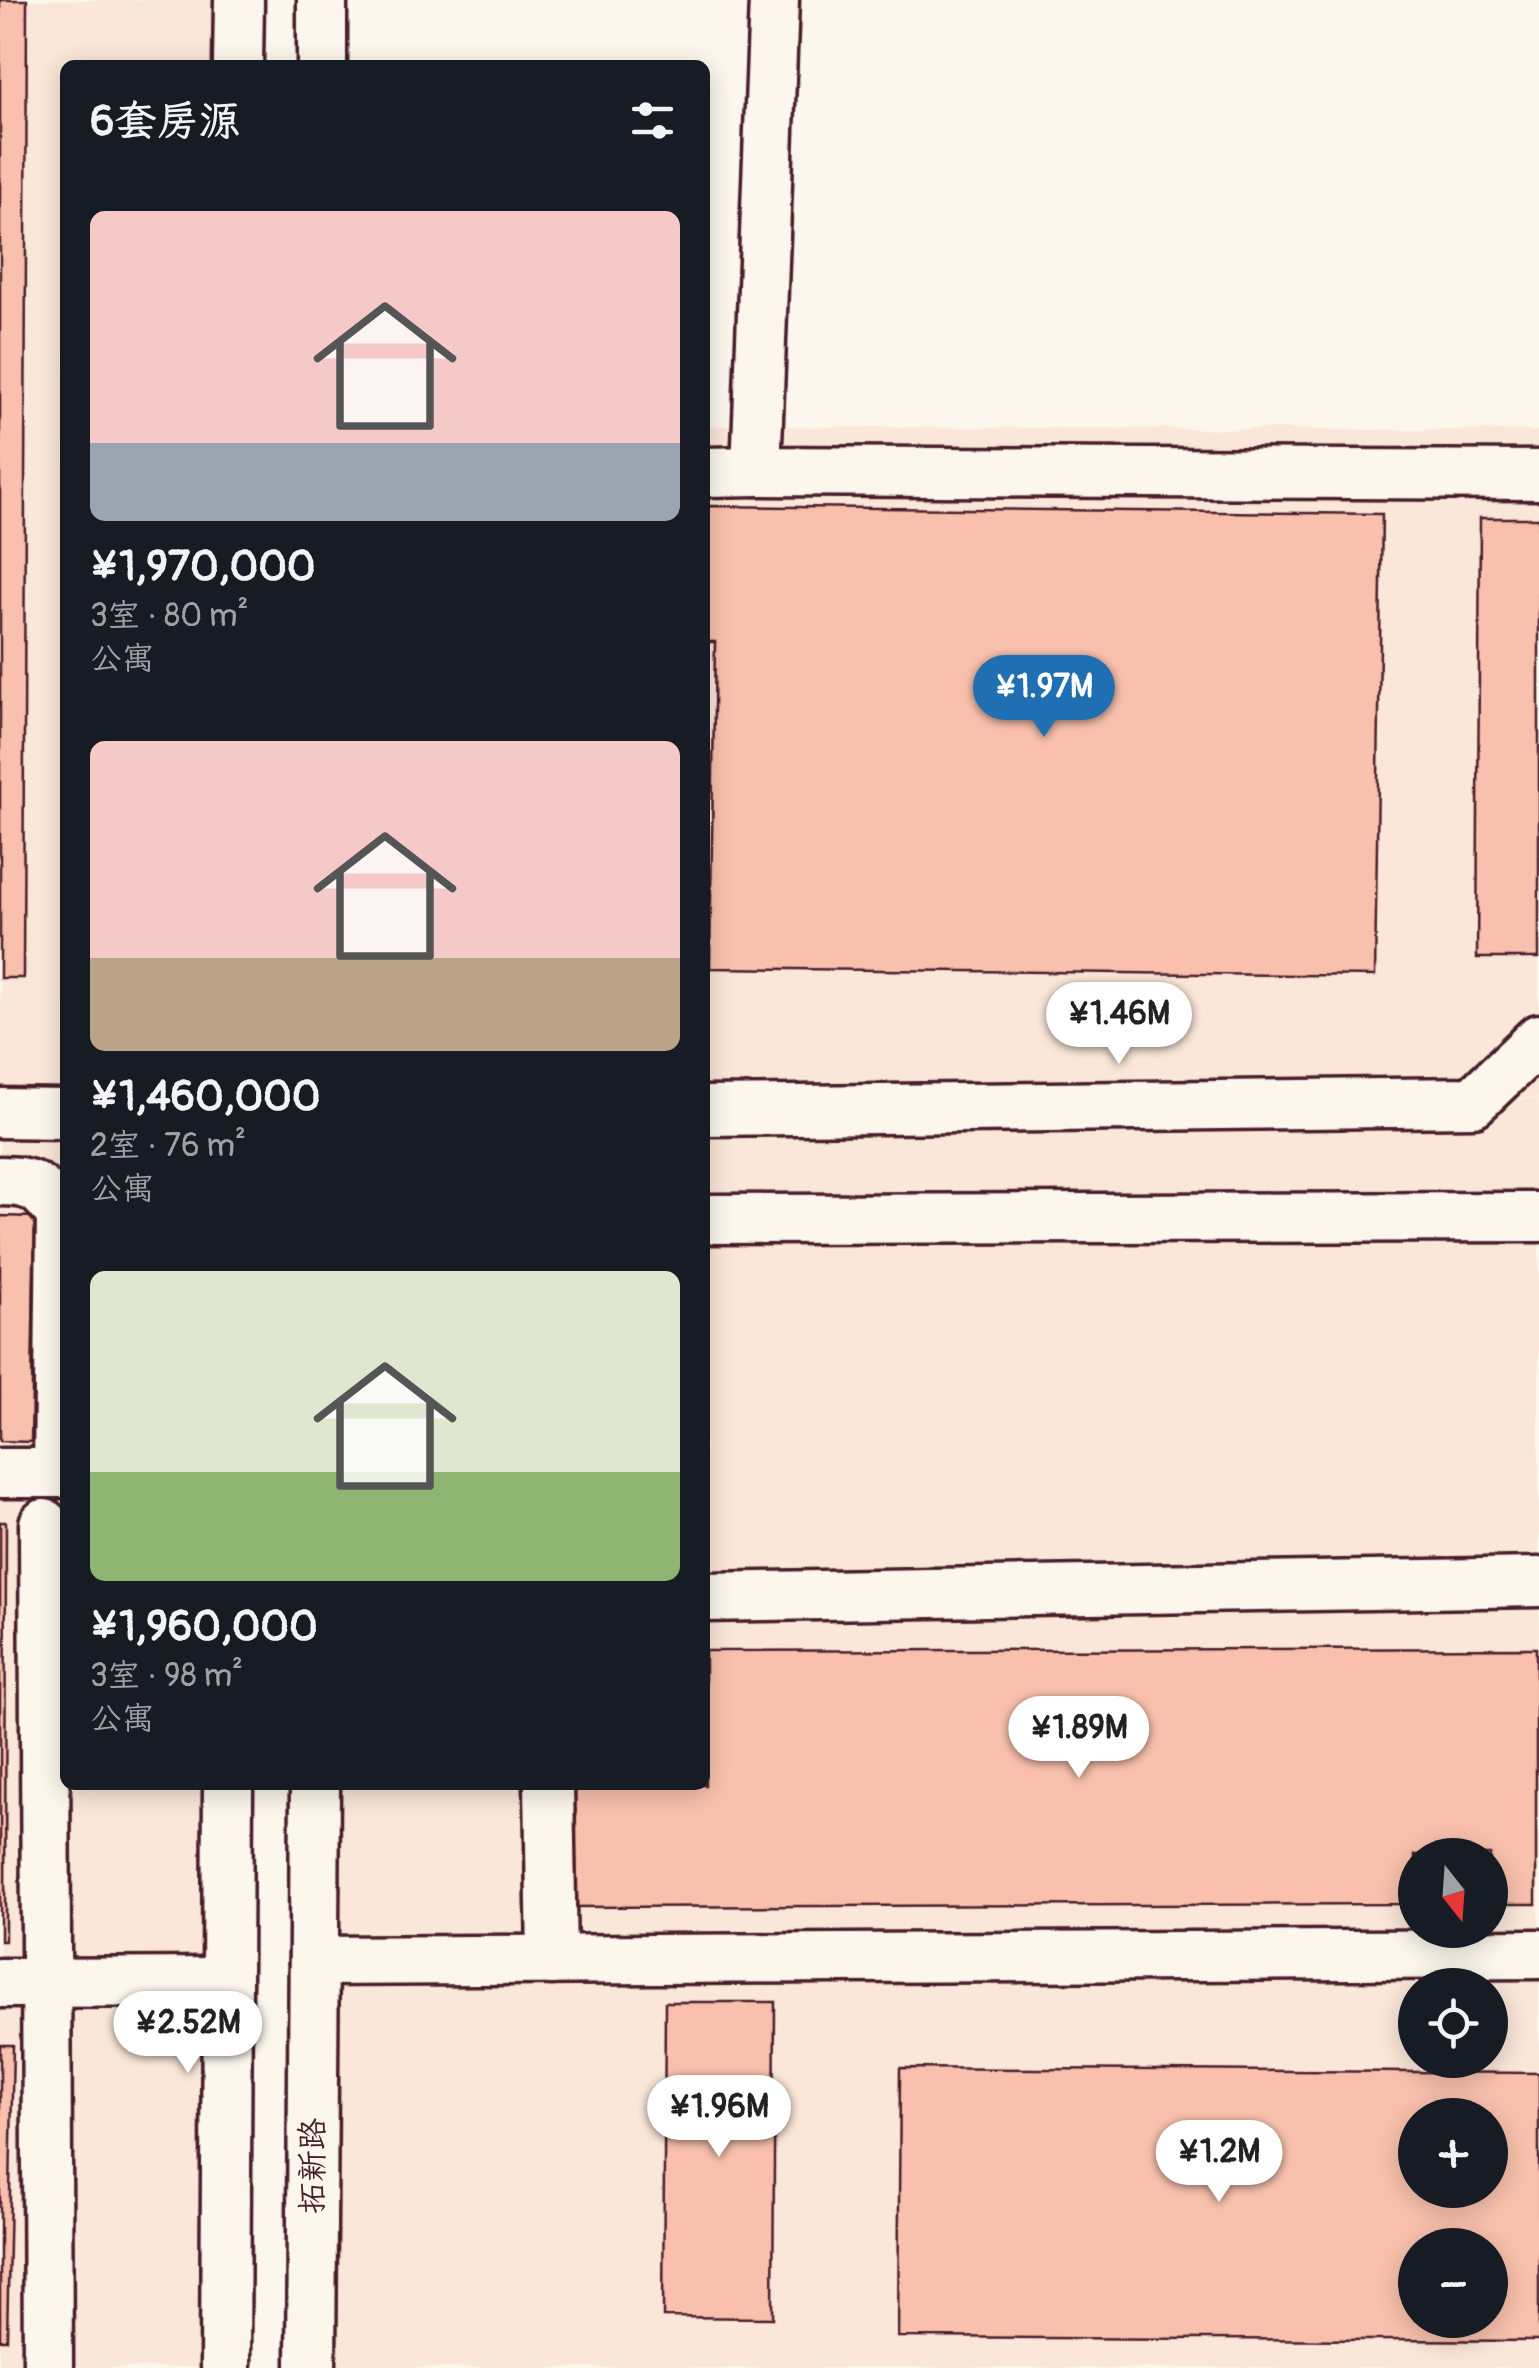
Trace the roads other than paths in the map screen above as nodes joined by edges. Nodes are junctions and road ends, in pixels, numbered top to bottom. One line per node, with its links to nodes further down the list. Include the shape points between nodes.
1 (238, 0): 4 (street)
2 (322, 0): 5 (street)
3 (774, 0): 6 (street)
4 (238, 60)
5 (322, 60)
6 (756, 471): 7 (street); 8 (street)
7 (710, 472)
8 (1539, 475)
9 (1539, 1039): 10 (street, via 1473,1102)
10 (710, 1111)
11 (0, 1114): 12 (street)
12 (60, 1114)
13 (0, 1180): 14 (street, via 41,1188)
14 (60, 1213)
15 (1539, 1217): 16 (street)
16 (710, 1219)
17 (60, 1473): 18 (street)
18 (0, 1474)
19 (44, 1524): 30 (street)
20 (1539, 1582): 21 (street)
21 (710, 1597)
22 (228, 1790): 28 (street)
23 (315, 1790): 27 (street, 拓新路)
24 (549, 1790): 26 (street)
25 (1539, 1954): 26 (street)
26 (552, 1960): 27 (street)
27 (314, 1961): 33 (street, 拓新路)
28 (227, 1982): 30 (street); 32 (street)
29 (0, 1983): 30 (street)
30 (47, 1983): 31 (street)
31 (48, 2368)
32 (224, 2368)
33 (310, 2368)

